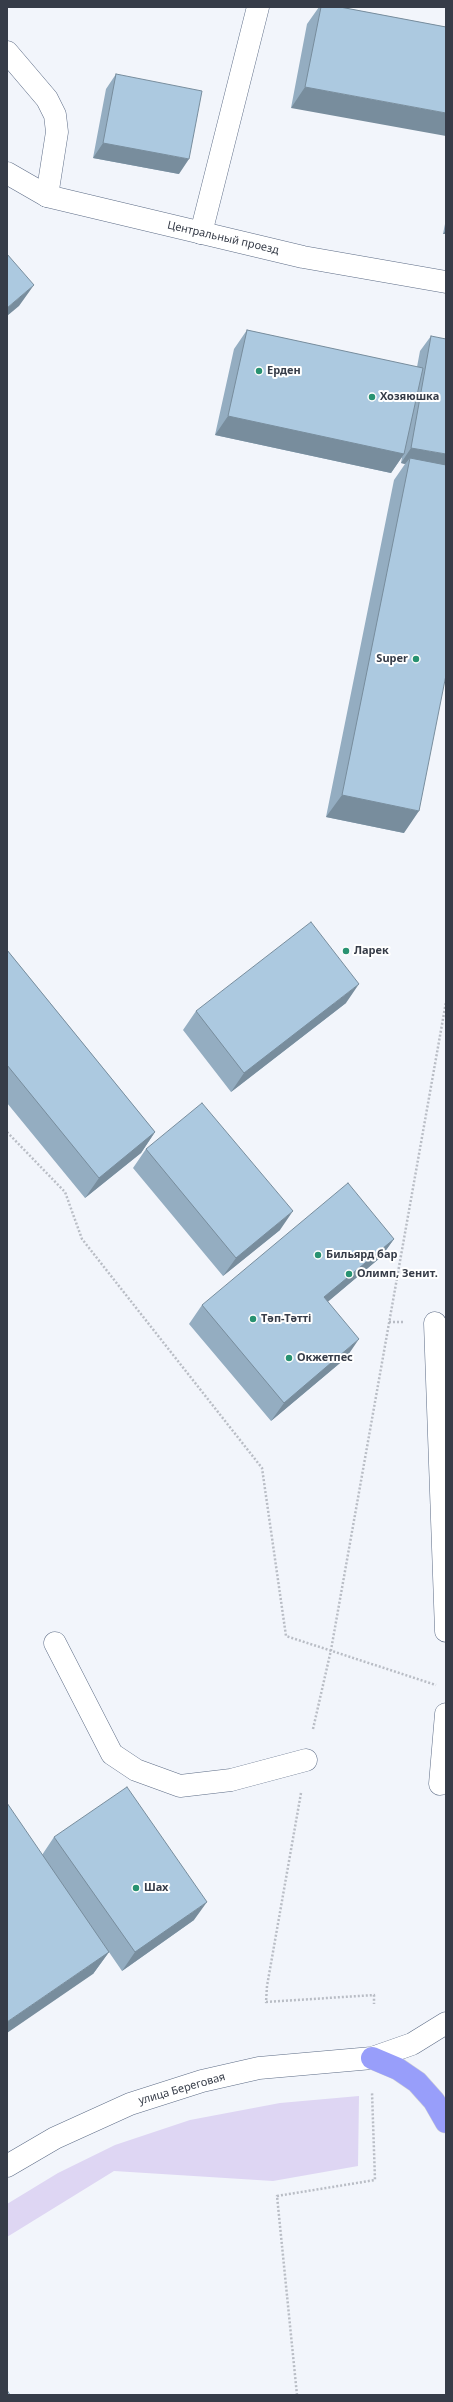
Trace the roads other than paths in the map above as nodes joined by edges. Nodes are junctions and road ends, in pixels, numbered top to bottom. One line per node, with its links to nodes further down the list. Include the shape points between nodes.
1 (258, 7): 5 (street)
2 (7, 52): 4 (street, via 47,100 55,115 57,132)
3 (7, 173): 4 (street, Центральный проезд)
4 (47, 196): 5 (street, Центральный проезд)
5 (201, 233): 6 (street, Центральный проезд, via 303,256)
6 (446, 282)
7 (435, 1322): 8 (street)
8 (446, 1631)
9 (55, 1643): 11 (street, via 112,1754 136,1770 180,1786 231,1780)
10 (446, 1714): 12 (street)
11 (306, 1760)
12 (440, 1784)
13 (446, 2023): 14 (street, улица Береговая, via 412,2044)
14 (372, 2058): 15 (highway, via 398,2069 417,2082 434,2102); 16 (street, улица Береговая, via 259,2068 202,2081 123,2107 55,2138)
15 (446, 2122)
16 (7, 2166)

